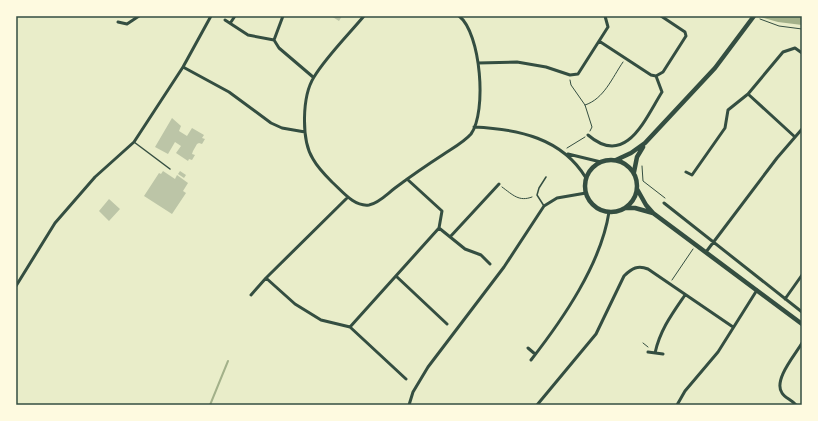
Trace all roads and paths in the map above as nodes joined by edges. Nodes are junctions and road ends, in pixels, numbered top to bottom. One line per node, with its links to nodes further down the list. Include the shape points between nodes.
1 (139, 16): 11 (street, via 127,24)
2 (211, 16): 19 (street)
3 (235, 16): 12 (street)
4 (283, 16): 14 (street)
5 (364, 16): 22 (street)
6 (459, 16): 18 (street, via 472,33)
7 (605, 16): 15 (street, via 608,27)
8 (661, 16): 21 (street, via 685,32 686,36 663,72)
9 (755, 17): 13 (path, via 779,26); 31 (main road, via 715,68)
10 (225, 20): 12 (street)
11 (118, 22)
12 (231, 22): 14 (street, via 248,35)
13 (802, 29)
14 (274, 40): 22 (street, via 279,48)
15 (599, 41): 17 (street); 20 (street, via 578,74)
16 (802, 53): 23 (street, via 795,48 783,52)
17 (625, 58): 21 (street); 24 (path, via 603,94 595,102)
18 (478, 63): 20 (street, via 517,62 546,67); 25 (street, via 480,108)
19 (184, 67): 27 (street, via 229,92 271,123 282,128); 30 (street)
20 (570, 75): 24 (path, via 570,85)
21 (656, 76): 28 (street, via 662,92 634,137 622,145 606,146 597,143)
22 (313, 77): 27 (street, via 306,99)
23 (748, 94): 29 (street); 38 (street, via 728,110 725,128 692,175)
24 (585, 105): 28 (path, via 592,127)
25 (474, 127): 32 (street, via 513,130 528,134); 41 (street, via 462,142)
26 (802, 129): 29 (street)
27 (305, 132): 46 (street, via 312,158 325,176)
28 (588, 135): 32 (path, via 566,148)
29 (795, 137): 54 (street)
30 (134, 142): 36 (lane); 62 (street, via 95,177 56,223)
31 (645, 143): 33 (main road); 37 (main road, via 637,157)
32 (565, 153): 34 (street); 40 (street)
33 (616, 160): 34 (main road); 37 (main road, via 627,164)
34 (601, 162): 40 (main road)
35 (641, 163): 47 (path, via 643,181 666,200)
36 (170, 169)
37 (634, 172): 43 (main road)
38 (686, 172)
39 (546, 177): 45 (lane)
40 (586, 178): 44 (main road)
41 (407, 179): 46 (street, via 377,202 362,205); 52 (street, via 442,211)
42 (499, 184): 45 (path, via 517,198 524,200); 53 (street)
43 (637, 189): 49 (main road, via 633,200); 51 (main road)
44 (586, 193): 48 (street, via 557,198); 50 (main road, via 597,208)
45 (537, 195): 48 (lane)
46 (348, 197): 60 (street)
47 (664, 203): 54 (street)
48 (544, 206): 81 (street, via 504,267 424,372)
49 (625, 208): 50 (main road); 51 (main road)
50 (610, 212): 76 (street, via 600,245 577,294)
51 (653, 213): 55 (main road)
52 (439, 228): 53 (street); 59 (street)
53 (450, 237): 57 (street, via 465,249 481,255)
54 (714, 243): 56 (street); 66 (street)
55 (696, 244): 56 (main road); 61 (path)
56 (706, 252): 63 (main road)
57 (490, 264)
58 (802, 275): 66 (street)
59 (396, 276): 68 (street); 70 (street)
60 (266, 278): 64 (street); 70 (street, via 295,304 321,320)
61 (670, 284): 65 (street); 80 (street, via 642,267 630,270 624,276 596,334)
62 (16, 286)
63 (757, 290): 69 (main road); 71 (street)
64 (251, 295)
65 (685, 295): 71 (street); 75 (street, via 665,323)
66 (785, 299): 67 (street)
67 (802, 312)
68 (447, 324)
69 (802, 324)
70 (350, 327): 79 (street)
71 (733, 328): 82 (street, via 718,352 685,391)
72 (802, 343): 83 (street, via 780,379 779,386 784,396)
73 (528, 348): 76 (street)
74 (648, 352): 75 (street)
75 (655, 353): 77 (street)
76 (535, 354): 78 (street)
77 (663, 354)
78 (531, 360)
79 (406, 379)
80 (539, 404)
81 (409, 405)
82 (678, 405)
83 (796, 405)

